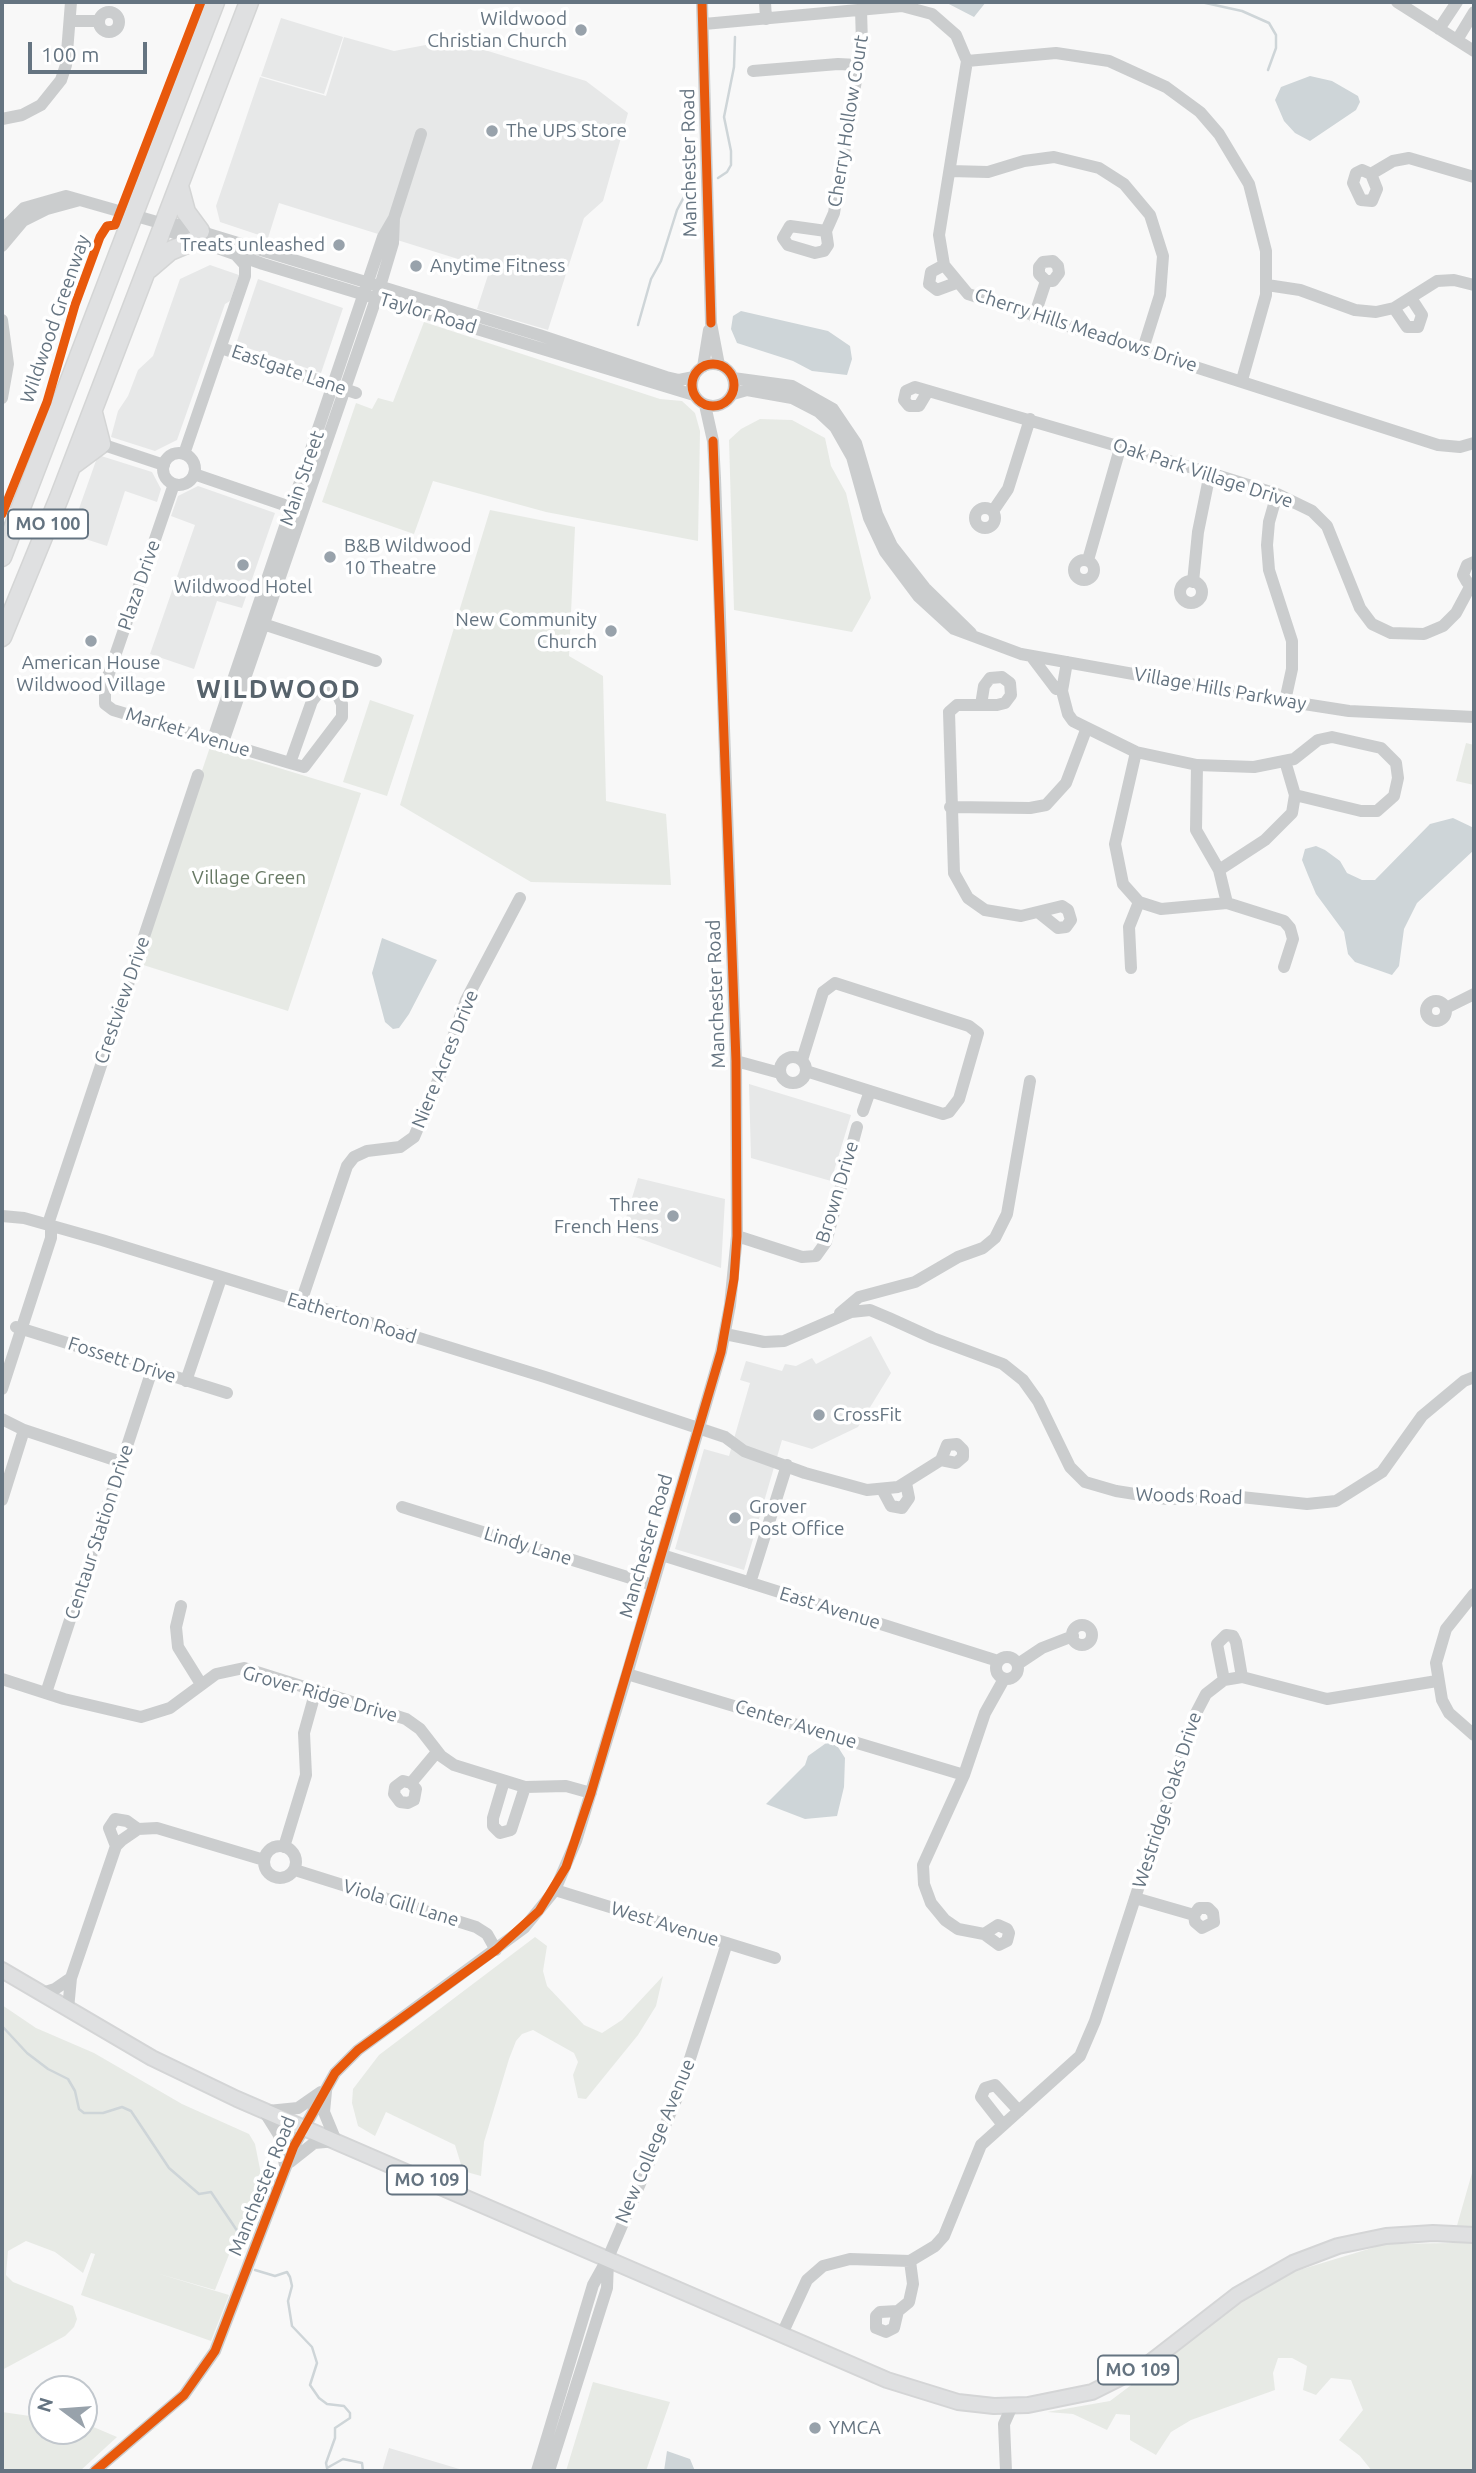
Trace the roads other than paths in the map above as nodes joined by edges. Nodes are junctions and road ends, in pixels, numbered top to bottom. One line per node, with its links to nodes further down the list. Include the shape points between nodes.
1 (71, 2): 11 (street)
2 (215, 2): 26 (highway, MO 100)
3 (249, 2): 25 (highway, MO 100)
4 (702, 2): 13 (street, Manchester Road)
5 (765, 2): 10 (street)
6 (1397, 2): 14 (street)
7 (1457, 2): 14 (street)
8 (861, 9): 10 (street); 17 (street, via 902,6 932,14 956,35); 18 (street, Cherry Hollow Court)
9 (1474, 12): 15 (street)
10 (766, 19): 13 (street)
11 (70, 21): 12 (street); 20 (street, via 66,65 54,91 32,111)
12 (99, 21)
13 (704, 24): 45 (street, Manchester Road)
14 (1438, 29): 15 (street)
15 (1457, 40): 16 (street)
16 (1474, 51)
17 (967, 61): 22 (street, Cherry Hills Meadows Drive); 38 (street, via 1056,53 1091,57 1129,68 1185,100 1219,134 1249,184 1263,233)
18 (858, 65): 19 (street); 28 (street, Cherry Hollow Court, via 834,213)
19 (753, 71)
20 (2, 119)
21 (421, 134): 40 (street, Main Street, via 394,218 393,243)
22 (950, 171): 33 (street, Cherry Hills Meadows Drive, via 940,235); 48 (street, via 988,172 1054,156 1099,168 1124,184 1150,215 1163,256 1160,295)
23 (1371, 174): 24 (street, via 1392,161 1409,158)
24 (1474, 177)
25 (179, 186): 27 (highway, MO 100); 29 (highway)
26 (135, 215): 27 (street, Taylor Road); 30 (street, Taylor Road, via 80,200 33,215); 76 (highway, MO 100)
27 (164, 224): 29 (street, Taylor Road); 34 (highway, MO 100)
28 (826, 231)
29 (198, 236): 31 (street, Taylor Road); 34 (highway); 40 (street, Taylor Road)
30 (2, 239)
31 (236, 255): 32 (street, Taylor Road); 35 (street, via 245,265)
32 (265, 265): 35 (street, via 254,267); 40 (street, Taylor Road)
33 (944, 265): 37 (street, Cherry Hills Meadows Drive); 37 (street, via 930,272 929,284 937,290)
34 (146, 271): 60 (highway, MO 100)
35 (245, 276): 47 (street)
36 (1046, 281): 43 (street)
37 (956, 283): 43 (street, Cherry Hills Meadows Drive, via 975,298)
38 (1267, 285): 42 (street, via 1300,290 1365,312); 52 (street, via 1262,318)
39 (1474, 285): 41 (street, via 1437,281)
40 (372, 290): 50 (street, Taylor Road, via 666,377 679,380); 53 (street, Main Street); 56 (street, Taylor Road)
41 (1410, 298): 42 (street); 42 (street, via 1422,315 1418,327 1408,327)
42 (1394, 308)
43 (1034, 317): 48 (street, Cherry Hills Meadows Drive)
44 (2, 320): 46 (street)
45 (711, 323): 49 (street, Manchester Road); 50 (street, Manchester Road)
46 (4, 344): 57 (street, via 7,381)
47 (221, 348): 53 (street, Eastgate Lane); 66 (street)
48 (1143, 349): 52 (street, Cherry Hills Meadows Drive)
49 (719, 365): 50 (street, via 710,363); 51 (street)
50 (698, 372): 56 (street)
51 (733, 377): 55 (street); 67 (street, Village Hills Parkway, via 792,386 820,400 842,419)
52 (1242, 380): 65 (street, Cherry Hills Meadows Drive, via 1438,445)
53 (345, 389): 74 (street, Main Street)
54 (928, 391): 61 (street, Oak Park Village Drive)
55 (733, 394): 59 (street); 67 (street, Village Hills Parkway, via 762,391 803,402 835,427)
56 (694, 395): 58 (street)
57 (2, 398)
58 (705, 405): 59 (street); 62 (street, Manchester Road)
59 (721, 405): 62 (street, Manchester Road)
60 (93, 411): 63 (highway); 69 (highway, MO 100)
61 (1030, 419): 64 (street, Oak Park Village Drive); 75 (street, via 1008,489)
62 (713, 441): 109 (street, Manchester Road)
63 (102, 444): 68 (street); 69 (highway)
64 (1121, 445): 70 (street, Oak Park Village Drive); 77 (street)
65 (1473, 445)
66 (184, 454): 68 (street, via 172,455); 71 (street, via 194,464)
67 (856, 456): 83 (street, Village Hills Parkway, via 875,535 895,568 954,629)
68 (164, 465): 72 (street, via 165,477)
69 (71, 466): 82 (highway, MO 100)
70 (1210, 473): 73 (street, Oak Park Village Drive); 79 (street)
71 (194, 474): 72 (street, via 186,483); 74 (street)
72 (174, 484): 86 (street, Plaza Drive)
73 (1277, 494): 80 (street, Oak Park Village Drive, via 1323,520 1360,608 1381,629 1400,635 1435,631 1456,613); 88 (street, via 1267,545 1269,570 1292,641)
74 (297, 510): 81 (street, Main Street)
75 (993, 510)
76 (2, 557)
77 (1088, 560)
78 (1474, 562): 80 (street, via 1463,571 1464,579)
79 (1193, 582)
80 (1473, 585)
81 (258, 622): 84 (street); 92 (street, Main Street)
82 (2, 637)
83 (1031, 656): 85 (street, Village Hills Parkway); 87 (street)
84 (376, 661)
85 (1064, 662): 87 (street); 88 (street, Village Hills Parkway); 91 (street, via 1063,698 1068,714)
86 (105, 686): 92 (street, Market Avenue, via 105,704 113,710)
87 (1056, 689): 91 (street, via 1064,719)
88 (1285, 701): 90 (street, Village Hills Parkway, via 1349,711)
89 (981, 705): 99 (street, via 957,705 948,712)
90 (1474, 717)
91 (1086, 733): 93 (street); 99 (street, via 1061,791 1045,805)
92 (218, 741): 95 (street, Market Avenue)
93 (1136, 751): 96 (street); 102 (street, via 1115,844 1121,879)
94 (1285, 761): 96 (street, via 1254,768); 98 (street); 98 (street, via 1318,740 1332,737 1381,748 1396,763 1394,796 1377,811)
95 (290, 763): 95 (street, via 304,767 342,717 338,696 327,690 312,701)
96 (1197, 765): 100 (street, via 1196,830)
97 (198, 775): 117 (street, Crestview Drive)
98 (1295, 795): 100 (street, via 1296,804 1283,826)
99 (950, 807): 104 (street, via 954,873 968,898 985,910 1007,916)
100 (1219, 870): 103 (street)
101 (520, 898): 120 (street, Niere Acres Drive, via 466,1000 414,1137 400,1147 354,1157 347,1166)
102 (1139, 902): 103 (street, via 1161,909); 106 (street, via 1129,927)
103 (1227, 903): 105 (street, via 1288,924 1293,939)
104 (1038, 912)
105 (1284, 967)
106 (1131, 968)
107 (1474, 994): 108 (street)
108 (1446, 1008)
109 (736, 1061): 111 (street); 118 (street, Manchester Road)
110 (804, 1066): 111 (street, via 786,1059); 111 (street, via 800,1082 792,1084); 113 (street); 113 (street, via 823,992 835,983 969,1026 978,1033 959,1098 949,1112)
111 (780, 1073)
112 (1030, 1081): 121 (street, via 1007,1214 995,1238 915,1282 859,1297)
113 (870, 1091): 114 (street)
114 (863, 1111)
115 (857, 1127): 118 (street, Brown Drive, via 826,1242 816,1256 802,1257)
116 (2, 1216): 117 (street, Eatherton Road)
117 (49, 1225): 119 (street, Eatherton Road); 122 (street)
118 (737, 1236): 123 (street, Manchester Road)
119 (221, 1278): 120 (street, Eatherton Road); 127 (street)
120 (301, 1302): 131 (street, Eatherton Road)
121 (837, 1316): 123 (street, Woods Road, via 784,1341); 126 (street, Woods Road, via 870,1310 1003,1364 1023,1380 1038,1401 1070,1467 1085,1482 1155,1498 1336,1501 1382,1472 1422,1416)
122 (20, 1328): 124 (street); 125 (street, Fossett Drive); 128 (street)
123 (725, 1334): 131 (street, Manchester Road)
124 (2, 1366)
125 (152, 1370): 127 (street, Fossett Drive); 134 (street, Centaur Station Drive)
126 (1474, 1377)
127 (186, 1381): 129 (street, Fossett Drive)
128 (2, 1389)
129 (227, 1393)
130 (2, 1419): 132 (street)
131 (699, 1428): 135 (street, Eatherton Road, via 725,1437 744,1451); 140 (street, Manchester Road)
132 (24, 1430): 134 (street); 138 (street)
133 (941, 1460): 136 (street)
134 (121, 1462): 156 (street, Centaur Station Drive)
135 (787, 1465): 137 (street, Eatherton Road); 141 (street)
136 (906, 1483): 137 (street); 137 (street, via 909,1498 902,1508 891,1506)
137 (883, 1491)
138 (2, 1500)
139 (402, 1507): 142 (street, Lindy Lane)
140 (662, 1555): 141 (street, East Avenue); 142 (street, Manchester Road)
141 (750, 1583): 146 (street, East Avenue)
142 (653, 1585): 148 (street, Manchester Road)
143 (1474, 1594): 153 (street, via 1442,1638 1437,1650)
144 (181, 1606): 154 (street, via 176,1626 178,1647)
145 (1073, 1636): 147 (street)
146 (998, 1661): 147 (street, East Avenue, via 1007,1656); 151 (street, via 996,1671)
147 (1018, 1664): 151 (street, via 1014,1677)
148 (627, 1674): 159 (street, Center Avenue); 163 (street, Manchester Road)
149 (1242, 1677): 152 (street); 152 (street, via 1236,1642 1226,1635 1217,1644); 153 (street, via 1327,1699)
150 (2, 1679): 156 (street, Grover Ridge Drive)
151 (1004, 1679): 159 (street, via 985,1713)
152 (1224, 1680): 170 (street, Westridge Oaks Drive, via 1206,1695 1194,1717)
153 (1437, 1681): 157 (street, via 1449,1713)
154 (201, 1685): 155 (street, Grover Ridge Drive, via 216,1674 244,1668); 156 (street, Grover Ridge Drive, via 170,1708 141,1717)
155 (316, 1690): 158 (street, Grover Ridge Drive, via 406,1719); 166 (street, via 304,1732 306,1776)
156 (46, 1693)
157 (1474, 1735)
158 (437, 1752): 160 (street, Grover Ridge Drive, via 454,1765); 161 (street)
159 (964, 1775): 172 (street, via 927,1851 924,1884 931,1903 945,1920 958,1929)
160 (505, 1781): 162 (street, Grover Ridge Drive); 162 (street, via 492,1822 500,1833 511,1830)
161 (411, 1783)
162 (525, 1787): 163 (street, Grover Ridge Drive, via 566,1786)
163 (591, 1793): 169 (street, Manchester Road)
164 (138, 1829): 165 (street); 165 (street, Viola Gill Lane, via 115,1819 109,1828); 167 (street, Viola Gill Lane, via 169,1831)
165 (116, 1846): 177 (street, Viola Gill Lane)
166 (284, 1847): 167 (street, via 274,1848); 168 (street, via 295,1856)
167 (264, 1860): 168 (street, Viola Gill Lane, via 273,1877 288,1877)
168 (295, 1870): 174 (street, Viola Gill Lane, via 476,1927 487,1934)
169 (555, 1890): 173 (street, West Avenue); 174 (street, Manchester Road, via 524,1928)
170 (1135, 1898): 171 (street); 182 (street, Westridge Oaks Drive, via 1086,2046)
171 (1194, 1915)
172 (984, 1934)
173 (727, 1943): 175 (street, West Avenue); 188 (street, New College Avenue, via 679,2093)
174 (496, 1950): 180 (street, Manchester Road, via 352,2056)
175 (775, 1958)
176 (2, 1970): 178 (main road, MO 109)
177 (71, 1978): 178 (street); 179 (street, Viola Gill Lane)
178 (42, 1993): 179 (main road, MO 109)
179 (68, 2009): 181 (main road, MO 109, via 184,2074)
180 (327, 2088): 181 (street, via 298,2108); 184 (street, Manchester Road); 185 (street, via 324,2112)
181 (264, 2111): 184 (main road, MO 109); 186 (street, via 279,2136)
182 (1019, 2111): 183 (street, Westridge Oaks Drive); 183 (street, via 995,2085 985,2088 981,2097)
183 (1003, 2125): 189 (street, Westridge Oaks Drive, via 975,2153 944,2236)
184 (303, 2128): 185 (main road, MO 109); 186 (street, Manchester Road)
185 (336, 2141): 186 (street, via 307,2146); 188 (main road, MO 109)
186 (285, 2166): 193 (street, Manchester Road, via 215,2351 184,2395)
187 (1474, 2235): 192 (main road, MO 109, via 1397,2235 1314,2254 1237,2295 1130,2375 1071,2398)
188 (608, 2258): 191 (main road, MO 109); 194 (street, New College Avenue, via 593,2285); 195 (street, New College Avenue, via 607,2288)
189 (910, 2261): 190 (street, via 911,2294); 191 (street, via 850,2259 824,2266 807,2280)
190 (898, 2311)
191 (782, 2334): 192 (main road, MO 109, via 923,2393 977,2405)
192 (1012, 2406): 196 (street, via 1004,2424)
193 (95, 2471)
194 (537, 2471)
195 (549, 2471)
196 (1006, 2471)

